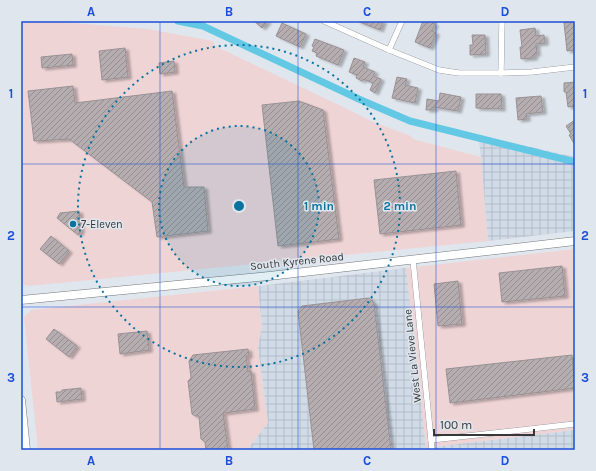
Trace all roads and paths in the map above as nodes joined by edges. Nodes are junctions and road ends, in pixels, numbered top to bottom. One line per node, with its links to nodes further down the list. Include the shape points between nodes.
1 (324, 21): 4 (street)
2 (402, 21): 4 (street)
3 (502, 21): 6 (street)
4 (389, 50): 6 (street, via 439,70 459,73)
5 (575, 67): 6 (street)
6 (501, 73)
7 (575, 242): 8 (main road, South Kyrene Road)
8 (413, 260): 9 (main road, South Kyrene Road); 12 (street, West La Vieve Lane)
9 (21, 300)
10 (21, 400): 13 (main road)
11 (575, 424): 12 (street)
12 (431, 440): 14 (street, West La Vieve Lane)
13 (26, 450)
14 (432, 450)

